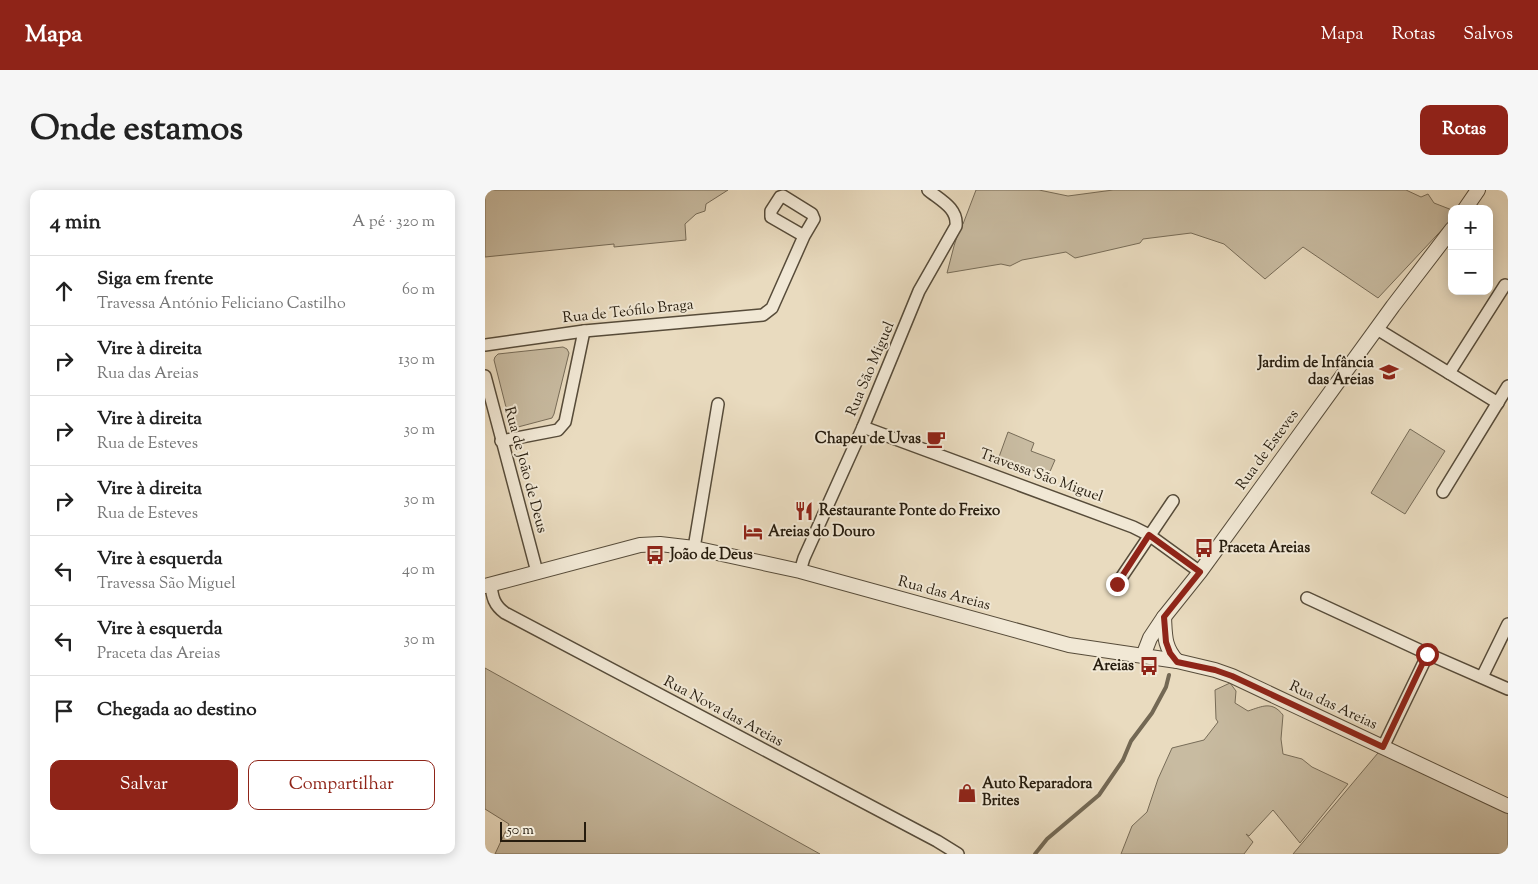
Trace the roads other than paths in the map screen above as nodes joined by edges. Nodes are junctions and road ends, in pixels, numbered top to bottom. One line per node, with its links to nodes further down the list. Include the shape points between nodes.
1 (928, 190): 15 (street, Rua São Miguel, via 949,206 955,214 956,226 919,291)
2 (1478, 190): 3 (street)
3 (1468, 205)
4 (1448, 234): 7 (street, Rua de Esteves)
5 (804, 236): 8 (street, Rua de Teófilo Braga, via 772,308 763,315)
6 (1505, 285): 10 (street)
7 (1377, 329): 10 (street); 23 (street, Rua de Esteves)
8 (584, 331): 9 (street, Rua de Teófilo Braga); 16 (street, via 562,427)
9 (485, 345)
10 (1449, 373): 13 (street)
11 (485, 376): 16 (street, Rua de João de Deus)
12 (1508, 386): 13 (street)
13 (1498, 403): 17 (street)
14 (718, 404): 20 (street)
15 (863, 427): 19 (street, Travessa São Miguel); 21 (street, Rua São Miguel)
16 (501, 441): 22 (street, Rua de João de Deus)
17 (1443, 492)
18 (1173, 502): 19 (street)
19 (1149, 535): 23 (street, Travessa São Miguel); 24 (street)
20 (694, 548): 21 (street, Rua das Areias); 22 (street, Rua das Areias, via 640,545)
21 (800, 570): 29 (street, Rua das Areias, via 1069,645)
22 (537, 572): 25 (street, Rua das Areias)
23 (1200, 572): 27 (street, Rua de Esteves)
24 (1117, 584)
25 (488, 585): 37 (street, Rua Nova das Areias, via 498,607 505,613)
26 (1307, 598): 30 (street)
27 (1164, 617): 29 (street, Rua de Esteves, via 1141,641 1127,649); 31 (street, Rua de Esteves, via 1150,638); 32 (street, via 1166,642)
28 (1508, 624): 33 (street)
29 (1107, 652): 31 (street, Rua das Areias)
30 (1427, 654): 33 (street); 35 (street)
31 (1148, 657): 32 (street, Rua das Areias)
32 (1177, 662): 35 (street, Rua das Areias, via 1232,676)
33 (1482, 677): 34 (street)
34 (1508, 689)
35 (1383, 747): 36 (street, Rua das Areias)
36 (1508, 806)
37 (957, 854)

